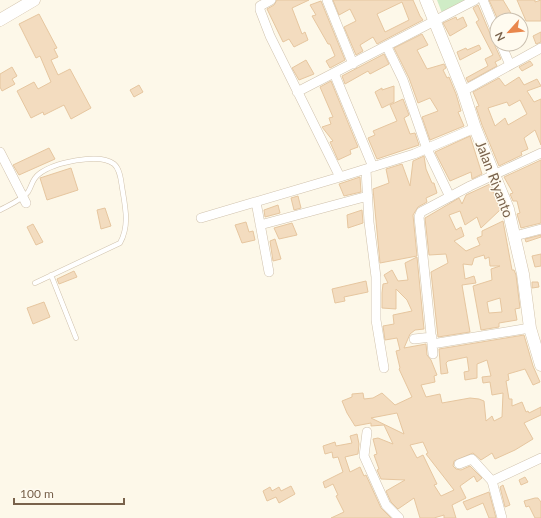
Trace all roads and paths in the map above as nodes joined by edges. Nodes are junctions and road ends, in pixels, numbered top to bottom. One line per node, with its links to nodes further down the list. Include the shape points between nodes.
1 (34, 0): 8 (street)
2 (271, 0): 17 (street, via 260,6 260,10)
3 (327, 0): 13 (street)
4 (426, 0): 9 (street, Jalan Riyanto)
5 (475, 0): 9 (street)
6 (483, 0): 7 (street)
7 (489, 15)
8 (0, 20)
9 (434, 22): 10 (street); 16 (street, Jalan Riyanto)
10 (387, 46): 13 (street); 19 (street, via 403,80)
11 (541, 48): 14 (street)
12 (504, 52): 14 (street)
13 (353, 64): 15 (street)
14 (510, 65): 16 (street)
15 (334, 73): 17 (street); 22 (street)
16 (463, 90): 18 (street, Jalan Riyanto)
17 (297, 92): 24 (street)
18 (475, 128): 19 (street); 23 (street, Jalan Riyanto)
19 (427, 149): 22 (street); 26 (street)
20 (0, 152): 27 (street)
21 (541, 153): 23 (street)
22 (369, 168): 24 (street); 25 (street)
23 (495, 175): 26 (street); 33 (street, Jalan Riyanto)
24 (340, 177): 28 (street)
25 (368, 196): 31 (street); 43 (street, via 376,277 376,320)
26 (450, 196): 40 (street, via 425,209 420,217)
27 (24, 200): 29 (lane); 35 (lane, via 34,178 40,173 92,158 107,160 115,165 120,177 127,222 126,234 120,243)
28 (256, 202): 30 (street); 31 (street)
29 (0, 210)
30 (202, 218)
31 (260, 224): 34 (street)
32 (541, 229): 33 (street)
33 (515, 236): 37 (street, Jalan Riyanto)
34 (269, 272)
35 (51, 275): 36 (lane); 38 (lane)
36 (35, 283)
37 (536, 326): 40 (street); 42 (street, Jalan Riyanto)
38 (76, 338)
39 (414, 339): 40 (street)
40 (432, 340): 41 (street)
41 (433, 354)
42 (541, 365)
43 (384, 368)
44 (367, 432): 48 (street, via 364,456 386,505)
45 (541, 458): 47 (street)
46 (459, 464): 47 (street, via 472,458)
47 (492, 481): 49 (street)
48 (400, 518)
49 (502, 518)

